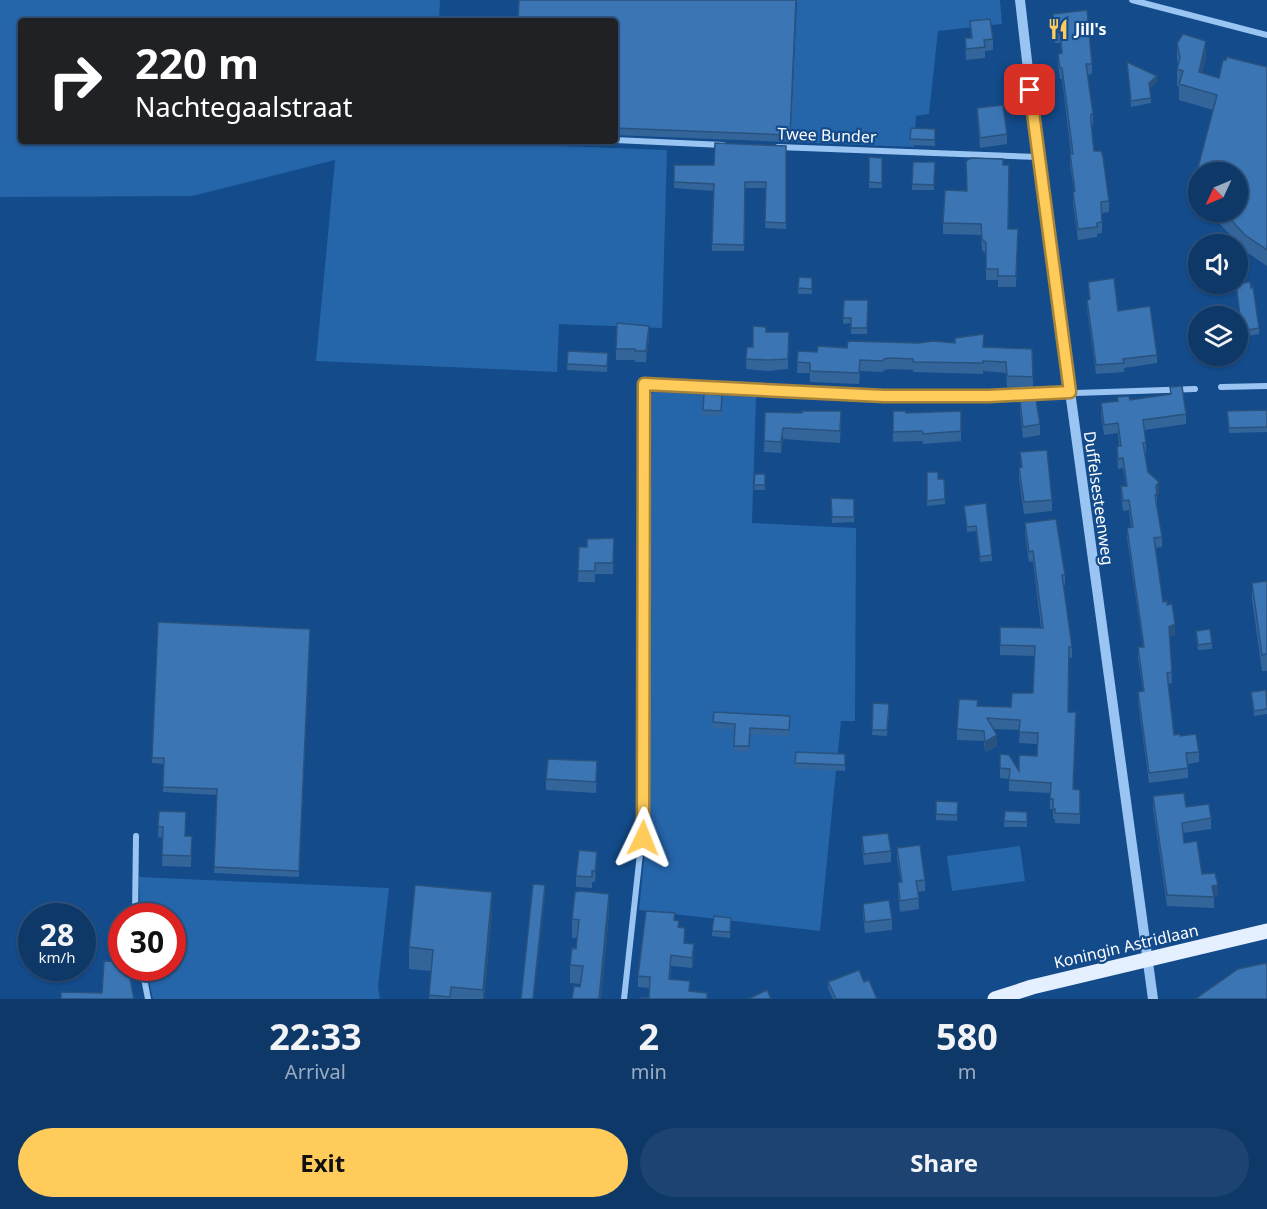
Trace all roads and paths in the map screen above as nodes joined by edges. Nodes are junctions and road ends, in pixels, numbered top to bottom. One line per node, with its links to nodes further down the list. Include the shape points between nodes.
1 (1020, 0): 7 (street, Duffelsesteenweg)
2 (1132, 0): 3 (street)
3 (1267, 35)
4 (618, 140): 5 (street)
5 (733, 145)
6 (768, 147): 7 (street, Twee Bunder)
7 (1038, 158): 11 (street, Duffelsesteenweg)
8 (1267, 386): 9 (street)
9 (1221, 387)
10 (1195, 389): 11 (street)
11 (1070, 392): 15 (street, Duffelsesteenweg); 18 (street, via 884,396 644,384 644,817)
12 (136, 836): 13 (street)
13 (135, 903)
14 (1267, 930): 15 (main road, Koningin Astridlaan)
15 (1148, 960): 19 (main road, Koningin Astridlaan); 20 (street, Duffelsesteenweg)
16 (145, 981): 17 (street)
17 (148, 999)
18 (624, 999)
19 (995, 999)
20 (1153, 999)

